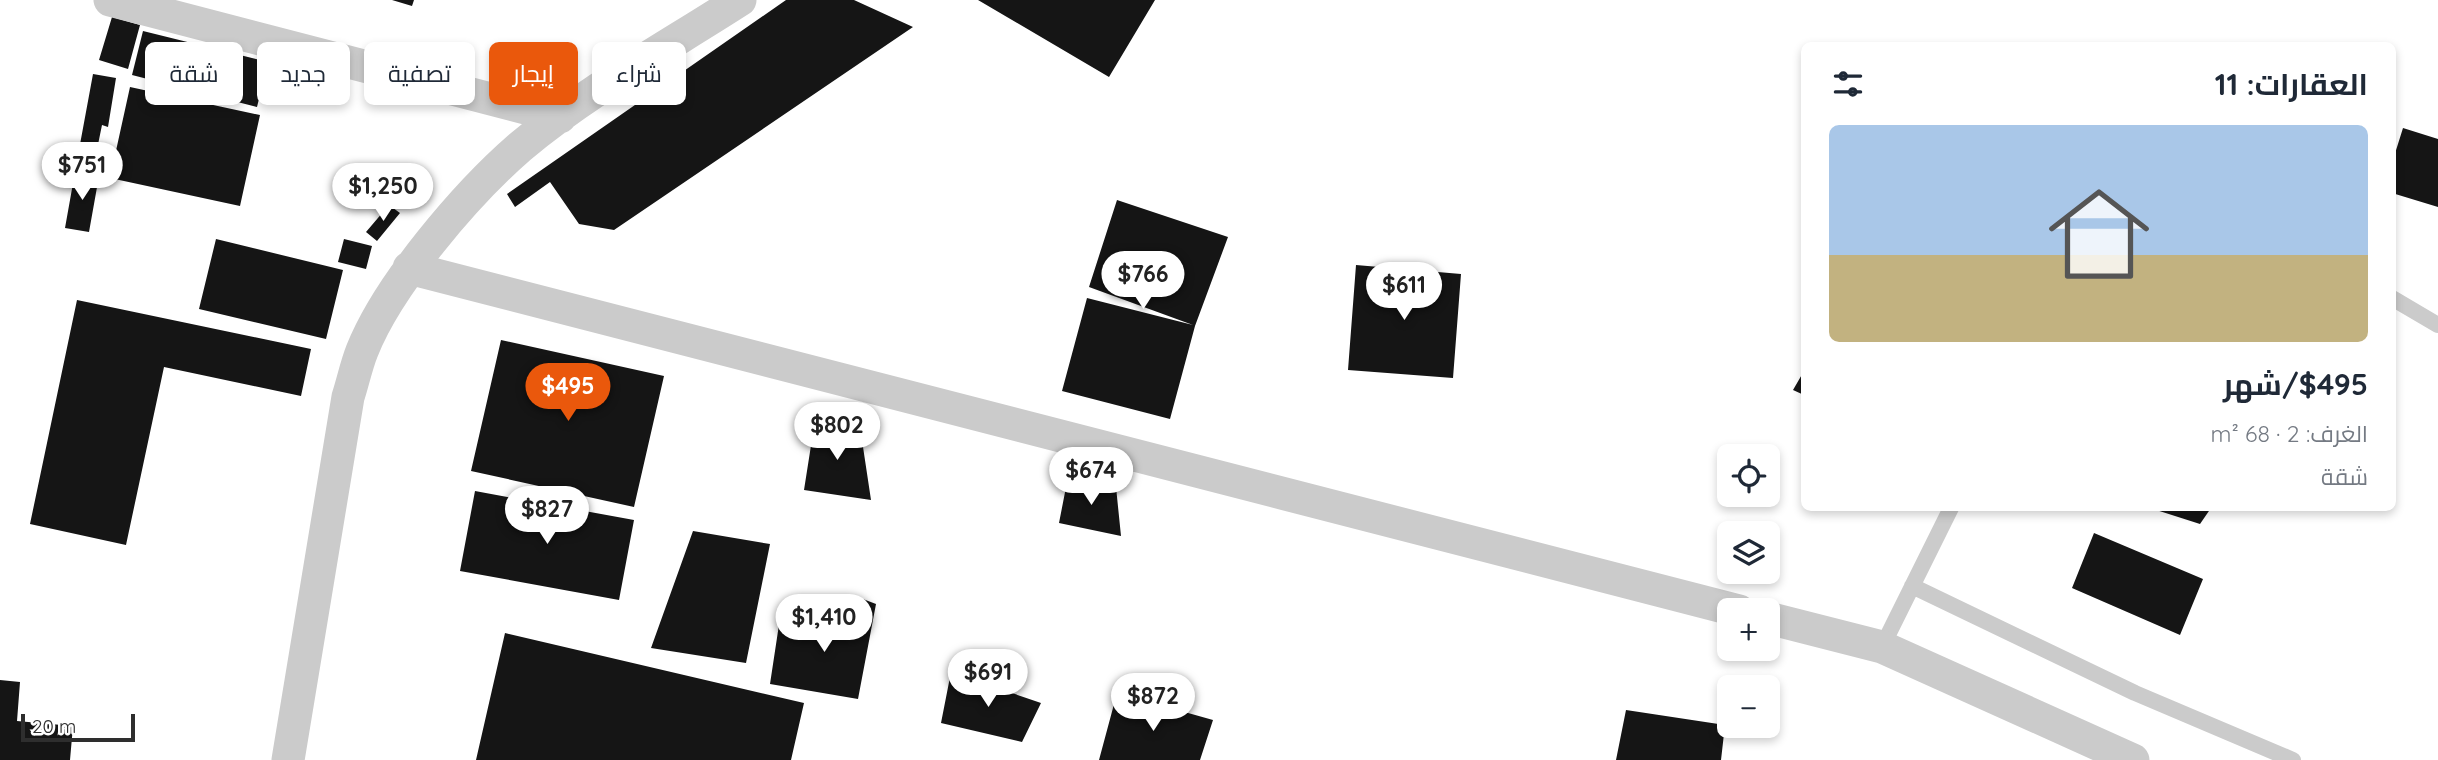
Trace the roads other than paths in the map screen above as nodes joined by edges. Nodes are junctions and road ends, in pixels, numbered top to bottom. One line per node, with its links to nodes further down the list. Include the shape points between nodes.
1 (110, 0): 3 (street)
2 (740, 0): 3 (street)
3 (560, 117): 4 (street, via 519,149)
4 (409, 268): 9 (street); 12 (street, via 362,351 348,397)
5 (2396, 300): 6 (lane)
6 (2438, 325)
7 (1950, 511): 8 (lane)
8 (1912, 586): 11 (lane); 14 (lane, via 2135,693)
9 (1717, 605)
10 (1780, 621): 11 (street)
11 (1882, 647): 13 (street)
12 (288, 760)
13 (2133, 760)
14 (2293, 760)

